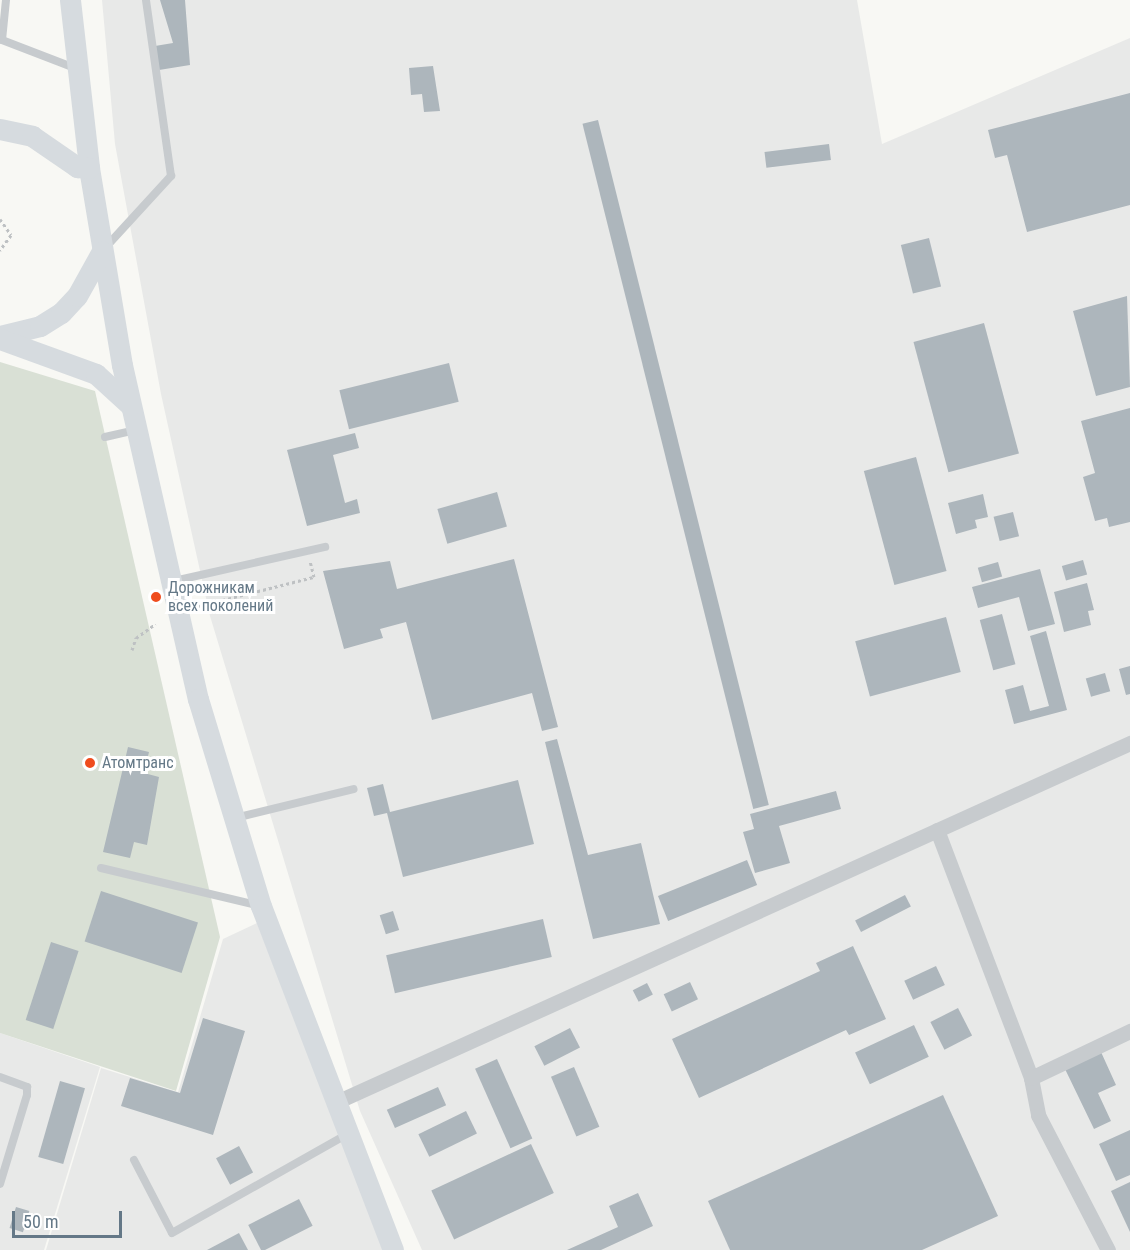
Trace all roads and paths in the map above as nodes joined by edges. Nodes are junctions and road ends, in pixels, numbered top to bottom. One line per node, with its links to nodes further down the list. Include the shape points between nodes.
1 (6, 0): 4 (lane, via 2,40)
2 (70, 0): 4 (street)
3 (146, 0): 9 (lane, via 171,176)
4 (76, 69): 6 (street)
5 (0, 129): 6 (street, via 32,136 77,167)
6 (89, 168): 9 (street)
7 (0, 219): 8 (path, via 11,235)
8 (0, 250)
9 (102, 251): 10 (street, via 61,313 40,326); 11 (street)
10 (0, 338): 11 (street, via 96,374)
11 (130, 405): 12 (street)
12 (135, 430): 13 (lane); 16 (street)
13 (105, 437)
14 (325, 547): 15 (lane)
15 (308, 551): 16 (lane); 17 (path, via 314,577)
16 (169, 582): 22 (street)
17 (198, 606)
18 (155, 624): 19 (path, via 136,638)
19 (132, 650)
20 (1130, 743): 23 (street)
21 (354, 789): 22 (lane)
22 (231, 819): 25 (street)
23 (937, 830): 28 (street); 29 (street)
24 (101, 868): 25 (lane)
25 (261, 906): 29 (street)
26 (1130, 1031): 28 (street)
27 (0, 1077): 32 (lane, via 27,1087 27,1095)
28 (1031, 1078): 34 (street, via 1038,1115)
29 (334, 1103): 30 (street)
30 (347, 1134): 31 (lane, via 171,1233); 33 (street)
31 (134, 1160)
32 (0, 1184)
33 (389, 1248)
34 (1108, 1250)

